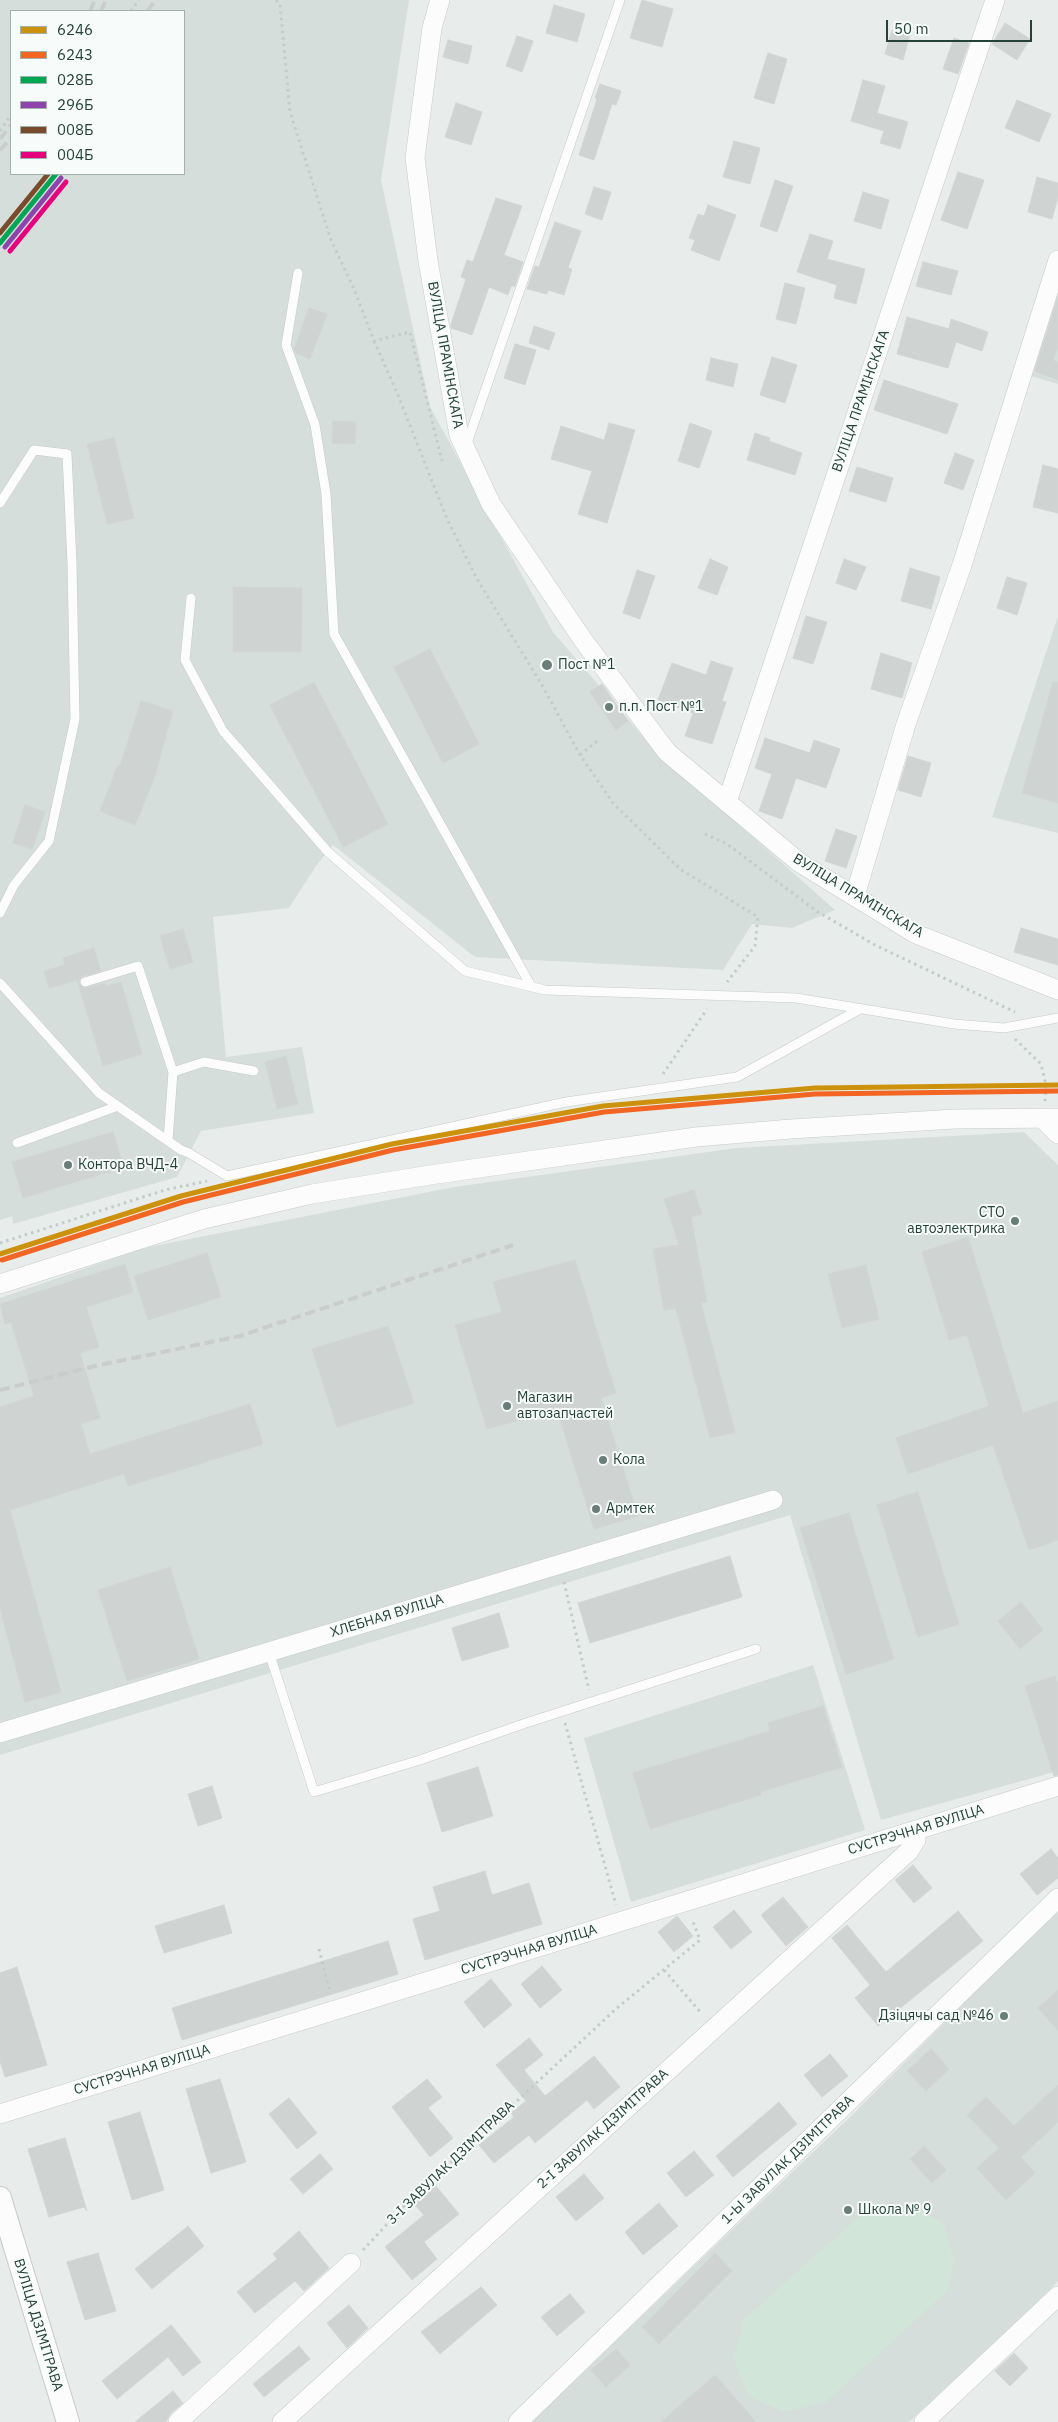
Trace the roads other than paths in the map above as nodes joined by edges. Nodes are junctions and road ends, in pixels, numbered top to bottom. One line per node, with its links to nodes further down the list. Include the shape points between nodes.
1 (440, 0): 6 (street, ВУЛІЦА ПРАМІНСКАГА, via 432,28 415,158 428,261 459,434)
2 (620, 0): 6 (lane)
3 (995, 0): 9 (street, ВУЛІЦА ПРАМІНСКАГА)
4 (1058, 260): 10 (street, via 962,565 906,724)
5 (298, 273): 14 (lane, via 286,345 315,426 326,494 334,634)
6 (466, 449): 9 (street, ВУЛІЦА ПРАМІНСКАГА, via 491,504 583,640 667,752)
7 (0, 503): 11 (lane, via 34,450 67,454 75,719 49,840 14,885)
8 (191, 598): 14 (lane, via 185,660 223,730 328,852 465,970)
9 (727, 802): 10 (street, ВУЛІЦА ПРАМІНСКАГА, via 800,863)
10 (855, 896): 15 (street, ВУЛІЦА ПРАМІНСКАГА, via 916,934)
11 (0, 913)
12 (85, 982): 19 (lane, via 138,966)
13 (0, 983): 20 (lane, via 99,1092)
14 (531, 986): 16 (lane, via 545,990 796,998)
15 (1058, 990)
16 (860, 1008): 17 (lane, via 954,1024 1004,1028); 23 (lane, via 737,1077 482,1116 239,1169 227,1176)
17 (1058, 1018)
18 (254, 1071): 19 (lane, via 204,1062)
19 (173, 1072): 23 (lane)
20 (118, 1106): 23 (lane); 24 (lane)
21 (1050, 1118): 22 (street); 25 (street, via 946,1120 696,1137 411,1178 312,1194 204,1219)
22 (1058, 1134)
23 (168, 1141)
24 (18, 1144)
25 (0, 1284)
26 (773, 1500): 28 (street, ХЛЕБНАЯ ВУЛІЦА)
27 (756, 1649): 28 (lane, via 314,1792)
28 (269, 1652): 29 (street, ХЛЕБНАЯ ВУЛІЦА)
29 (0, 1733)
30 (1058, 1786): 31 (street, СУСТРЭЧНАЯ ВУЛІЦА)
31 (914, 1831): 33 (street, СУСТРЭЧНАЯ ВУЛІЦА); 39 (street, 2-І ЗАВУЛАК ДЗІМІТРАВА, via 916,1840 909,1851)
32 (1058, 1898): 40 (street, 1-Ы ЗАВУЛАК ДЗІМІТРАВА)
33 (0, 2114)
34 (0, 2198): 37 (street, ВУЛІЦА ДЗІМІТРАВА)
35 (351, 2263): 38 (street)
36 (1058, 2296): 41 (street)
37 (68, 2422)
38 (178, 2422)
39 (282, 2422)
40 (518, 2422)
41 (924, 2422)

